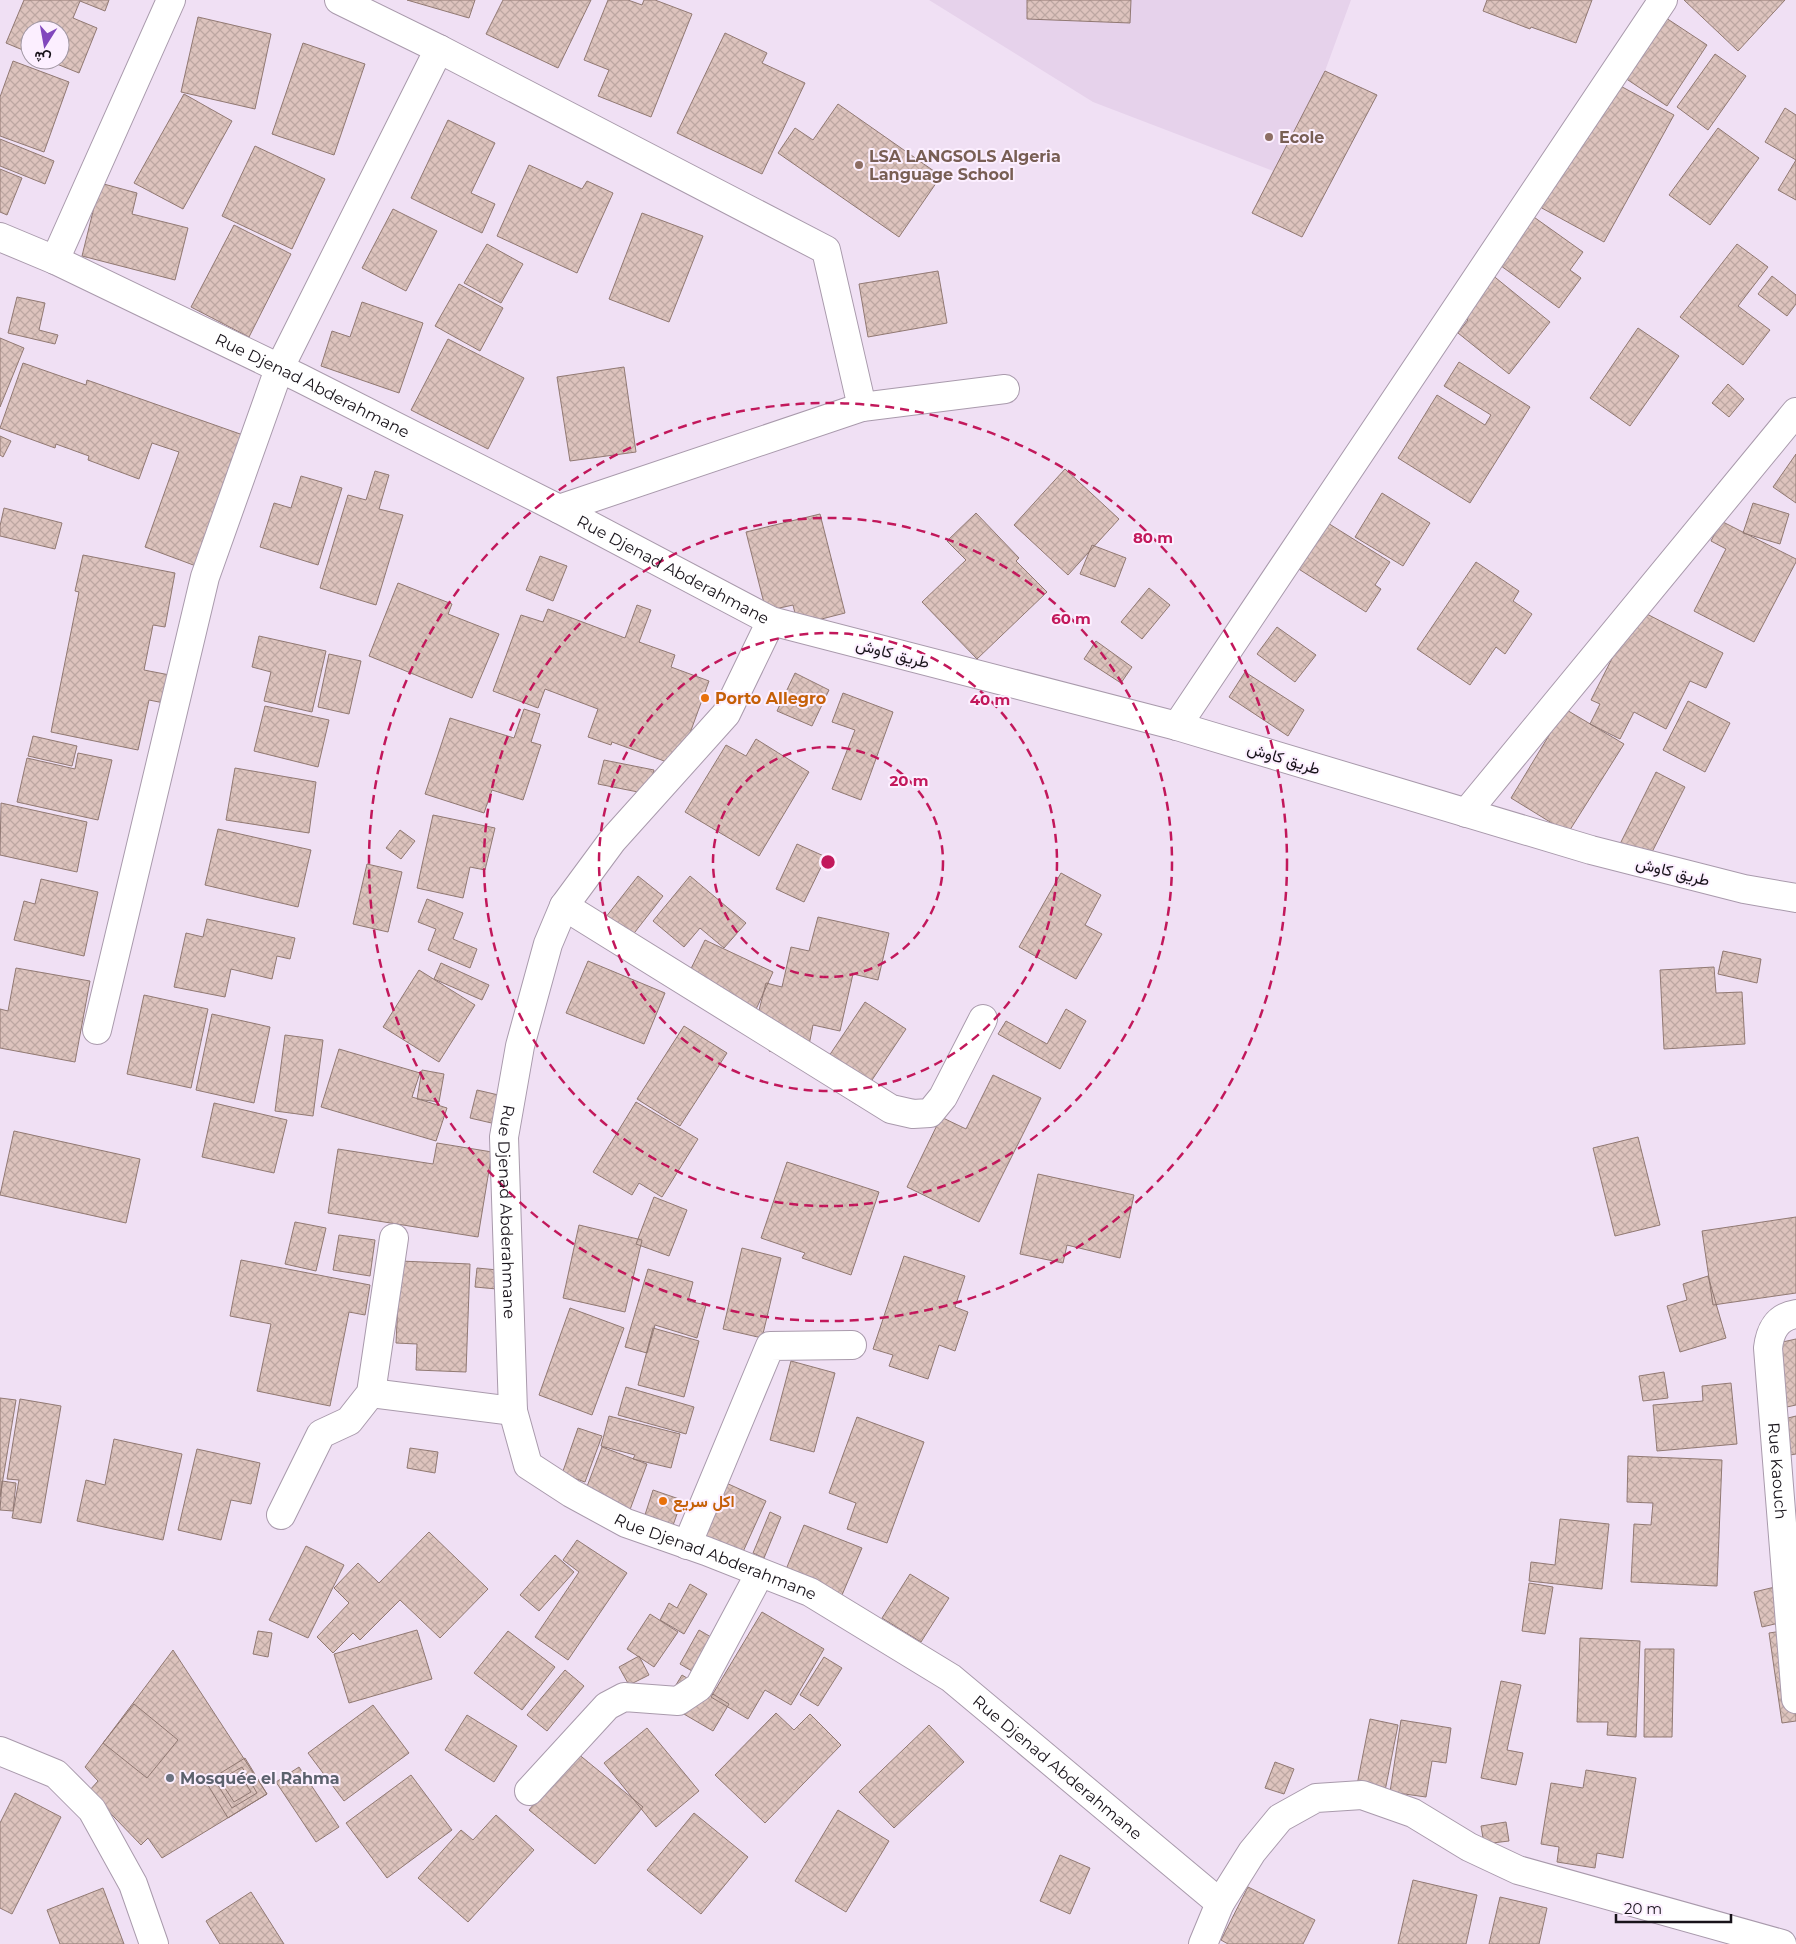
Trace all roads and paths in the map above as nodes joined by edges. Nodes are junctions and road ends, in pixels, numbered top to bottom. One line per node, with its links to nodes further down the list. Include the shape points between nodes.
1 (171, 0): 6 (street)
2 (339, 0): 4 (street)
3 (1663, 0): 13 (street)
4 (439, 49): 7 (street); 9 (street, via 826,250)
5 (0, 237): 6 (street, Rue Djenad Abderahmane)
6 (55, 260): 7 (street, Rue Djenad Abderahmane)
7 (279, 368): 11 (street, Rue Djenad Abderahmane); 18 (street, via 206,577)
8 (1005, 389): 9 (street)
9 (862, 407): 11 (street)
10 (1796, 412): 14 (street)
11 (559, 509): 12 (street, Rue Djenad Abderahmane)
12 (771, 620): 13 (street, طريق كاوش); 16 (street, Rue Djenad Abderahmane, via 726,714 612,840)
13 (1177, 726): 14 (street, طريق كاوش)
14 (1466, 813): 15 (street, طريق كاوش, via 1591,850 1744,889)
15 (1796, 898)
16 (564, 906): 17 (street, via 891,1109 913,1114 930,1113 943,1097); 23 (street, Rue Djenad Abderahmane, via 548,944 520,1046 504,1137)
17 (984, 1019)
18 (97, 1030)
19 (394, 1238): 22 (street)
20 (1796, 1314): 27 (street, Rue Kaouch, via 1778,1322 1770,1333 1768,1363)
21 (852, 1345): 25 (street, via 770,1346)
22 (371, 1393): 23 (street); 24 (street, via 349,1421 321,1434)
23 (514, 1411): 25 (street, Rue Djenad Abderahmane, via 528,1465 570,1493 626,1523)
24 (281, 1515)
25 (687, 1545): 26 (street, Rue Djenad Abderahmane)
26 (760, 1573): 29 (street, via 699,1687 678,1700 624,1697 607,1706); 30 (street, Rue Djenad Abderahmane, via 810,1592 951,1678)
27 (1796, 1700)
28 (1, 1755): 31 (street, via 56,1774 92,1810 133,1884)
29 (529, 1792)
30 (1220, 1903): 32 (street); 33 (street, via 1252,1852 1280,1818 1316,1798 1362,1795 1413,1813 1518,1870)
31 (154, 1944)
32 (1203, 1944)
33 (1782, 1944)

